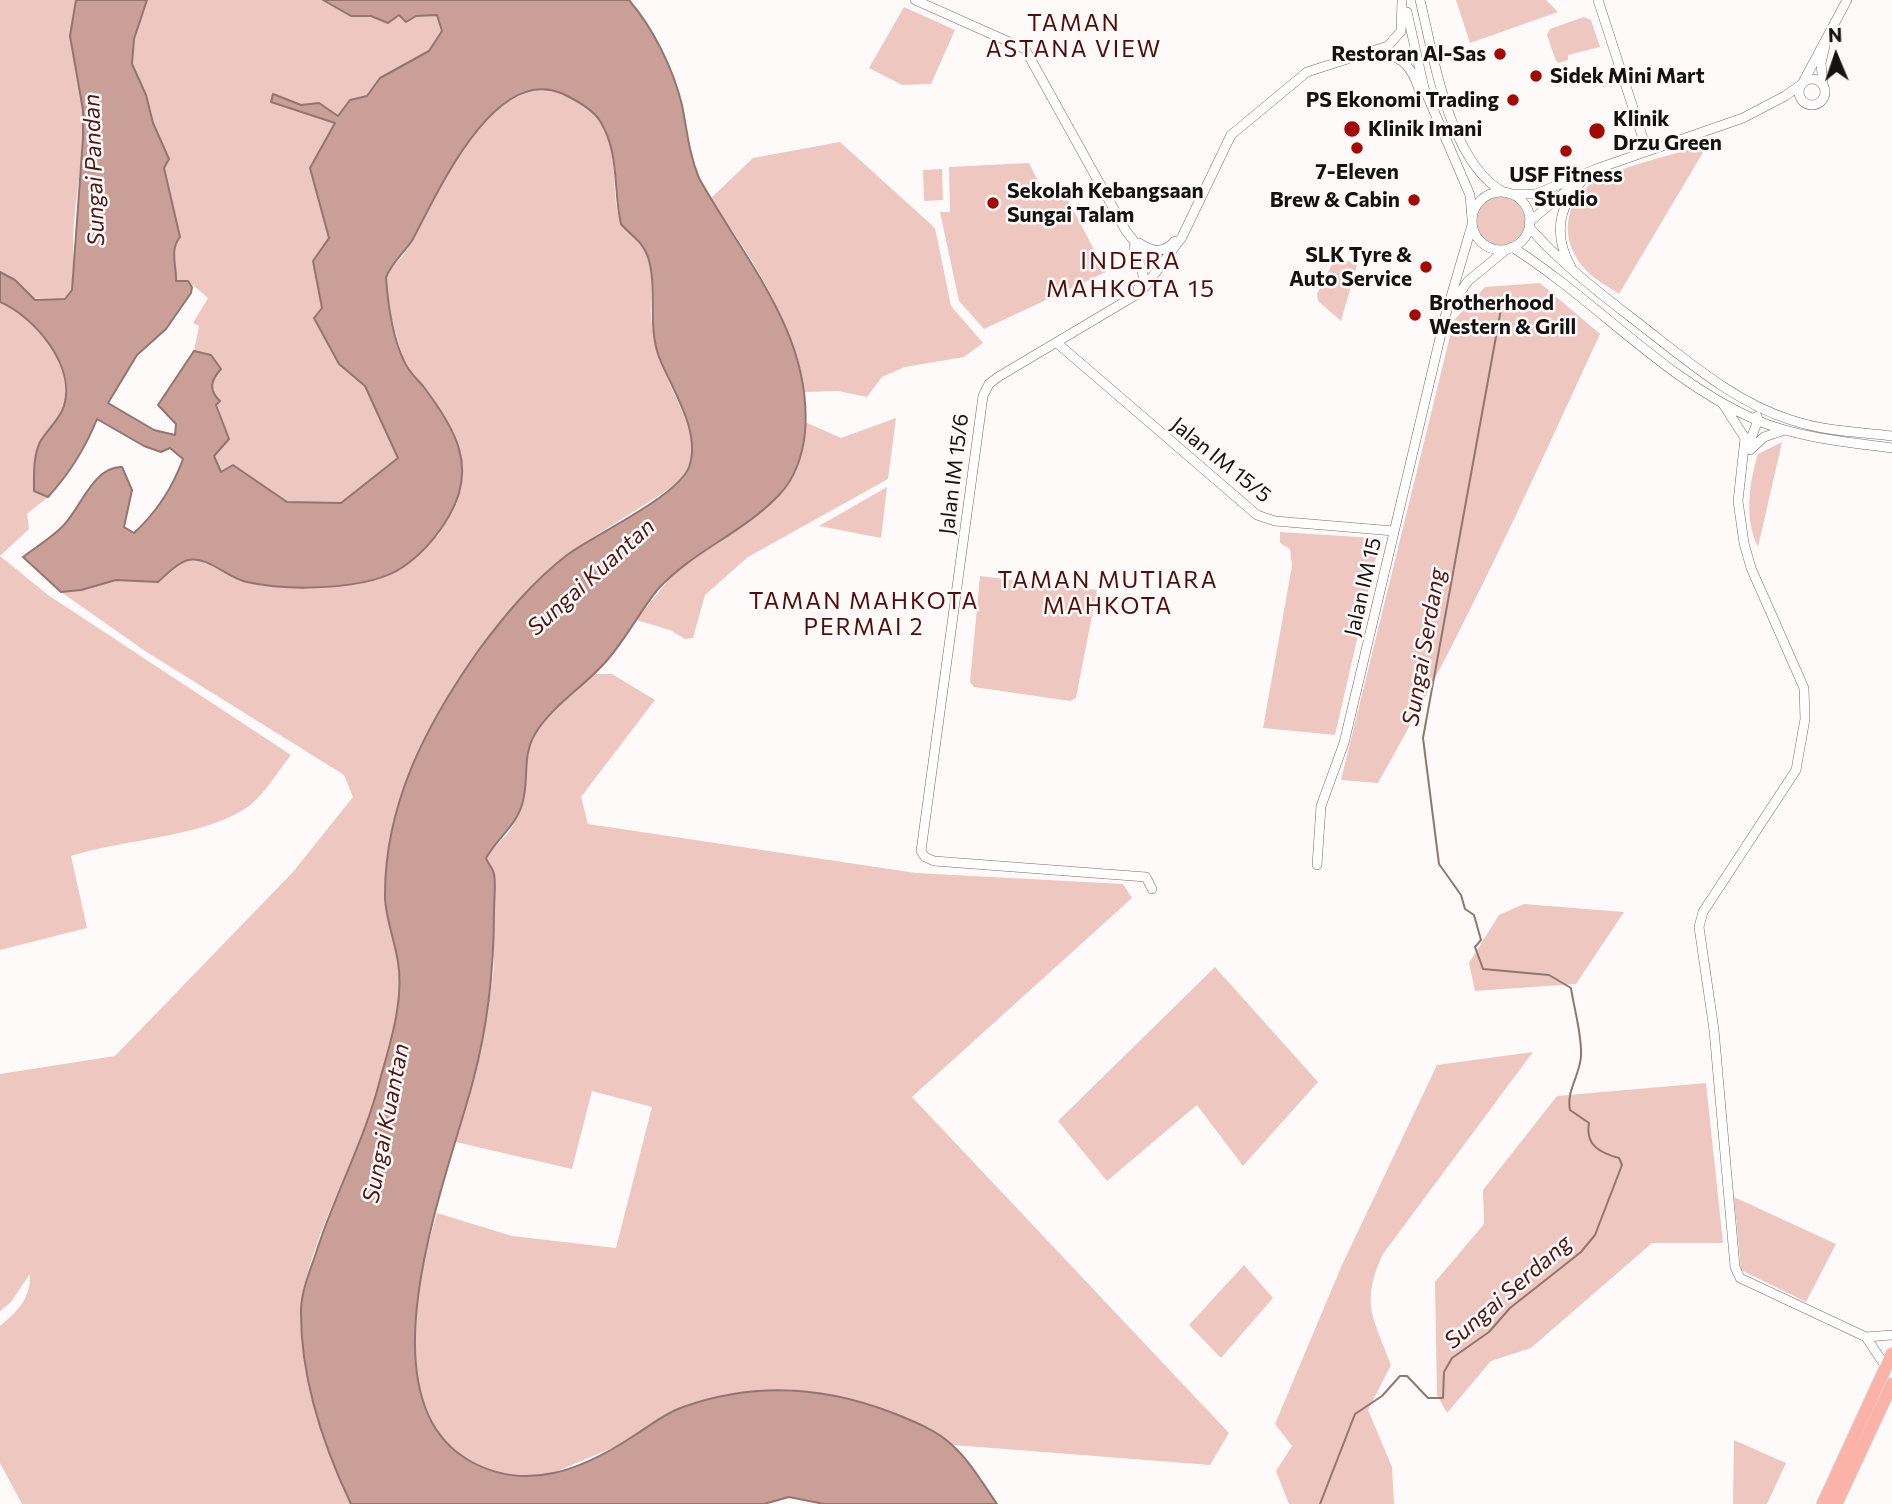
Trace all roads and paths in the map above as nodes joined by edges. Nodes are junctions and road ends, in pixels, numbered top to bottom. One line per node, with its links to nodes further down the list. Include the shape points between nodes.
1 (915, 0): 20 (street, via 1025,49)
2 (1403, 0): 7 (street, Jalan IM 15/6, via 1398,36 1388,46); 12 (street, via 1424,88)
3 (1420, 0): 16 (street, via 1443,95 1460,137 1479,174)
4 (1598, 0): 13 (street)
5 (1847, 0): 6 (street)
6 (1826, 41): 8 (street); 9 (street, via 1821,68)
7 (1359, 57): 12 (street, Jalan IM 15/6, via 1391,55 1406,62); 19 (street, Jalan IM 15/6, via 1307,72 1234,131)
8 (1802, 83): 9 (street, via 1814,79); 10 (street); 11 (street, via 1799,96)
9 (1824, 86): 11 (street, via 1822,102)
10 (1768, 106): 11 (street, via 1788,100); 13 (street)
11 (1809, 106)
12 (1442, 134): 17 (street, via 1470,195)
13 (1647, 151): 14 (street)
14 (1596, 169): 15 (street); 23 (street, via 1571,193 1559,225 1560,247)
15 (1586, 173): 16 (street, via 1536,194); 18 (street)
16 (1508, 193): 17 (street, via 1490,194 1481,200); 18 (street, via 1526,207)
17 (1472, 222): 21 (street, via 1482,243); 25 (street, Jalan IM 15)
18 (1529, 225): 21 (street, via 1524,237); 23 (street)
19 (1187, 226): 20 (street, via 1165,250 1154,251); 22 (street, Jalan IM 15/6)
20 (1131, 238): 22 (street); 24 (street, via 1144,278)
21 (1510, 248): 25 (street, Jalan IM 15, via 1468,281); 28 (street, via 1541,265 1654,357)
22 (1162, 267): 24 (street, Jalan IM 15/6, via 1141,292)
23 (1576, 275): 27 (street)
24 (1119, 307): 26 (street, Jalan IM 15/6)
25 (1445, 317): 34 (street, Jalan IM 15)
26 (1057, 343): 34 (street, Jalan IM 15/5, via 1257,515 1275,521); 36 (street, Jalan IM 15/6, via 998,377 983,396 920,847 925,858 934,861 1146,877)
27 (1739, 396): 29 (street, via 1755,411); 31 (street, via 1793,421)
28 (1723, 404): 29 (street); 33 (street, via 1745,438)
29 (1758, 421): 30 (street); 33 (street)
30 (1786, 430): 32 (street); 33 (street, via 1765,437)
31 (1892, 436)
32 (1892, 448)
33 (1744, 457): 38 (street, via 1738,501 1744,544 1804,688 1805,719 1796,770 1703,912 1699,927 1714,1030 1734,1262 1740,1278)
34 (1394, 531): 35 (street, Jalan IM 15, via 1345,743 1321,806)
35 (1317, 865)
36 (1152, 888)
37 (1892, 1335): 38 (street)
38 (1866, 1337): 40 (street)
39 (1892, 1354): 40 (highway)
40 (1886, 1367): 42 (highway)
41 (1892, 1384): 43 (highway)
42 (1823, 1504)
43 (1836, 1504)

